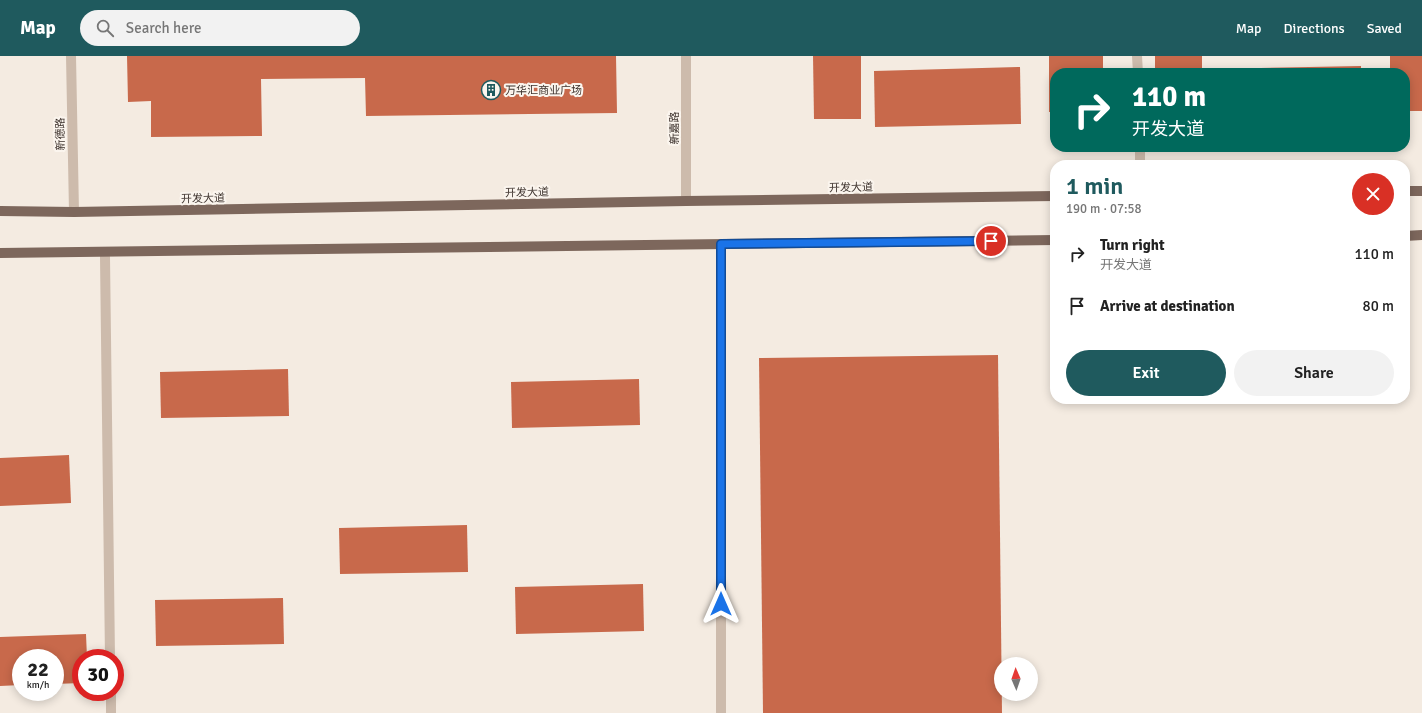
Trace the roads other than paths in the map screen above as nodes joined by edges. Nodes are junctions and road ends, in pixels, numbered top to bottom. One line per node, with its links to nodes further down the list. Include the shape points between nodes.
1 (72, 56): 10 (street, 新德路)
2 (686, 56): 8 (street, 新嘉路)
3 (1137, 56): 4 (street)
4 (1138, 68)
5 (1410, 191): 6 (main road)
6 (1422, 191)
7 (1050, 196): 8 (main road, 开发大道)
8 (686, 201): 10 (main road, 开发大道)
9 (0, 211): 10 (main road, 开发大道)
10 (74, 212)
11 (1410, 236): 12 (main road)
12 (1422, 236)
13 (1050, 240): 14 (main road)
14 (721, 244): 15 (main road); 20 (street)
15 (0, 253)
16 (105, 257): 17 (street)
17 (110, 649)
18 (111, 701): 19 (street)
19 (111, 713)
20 (721, 713)

